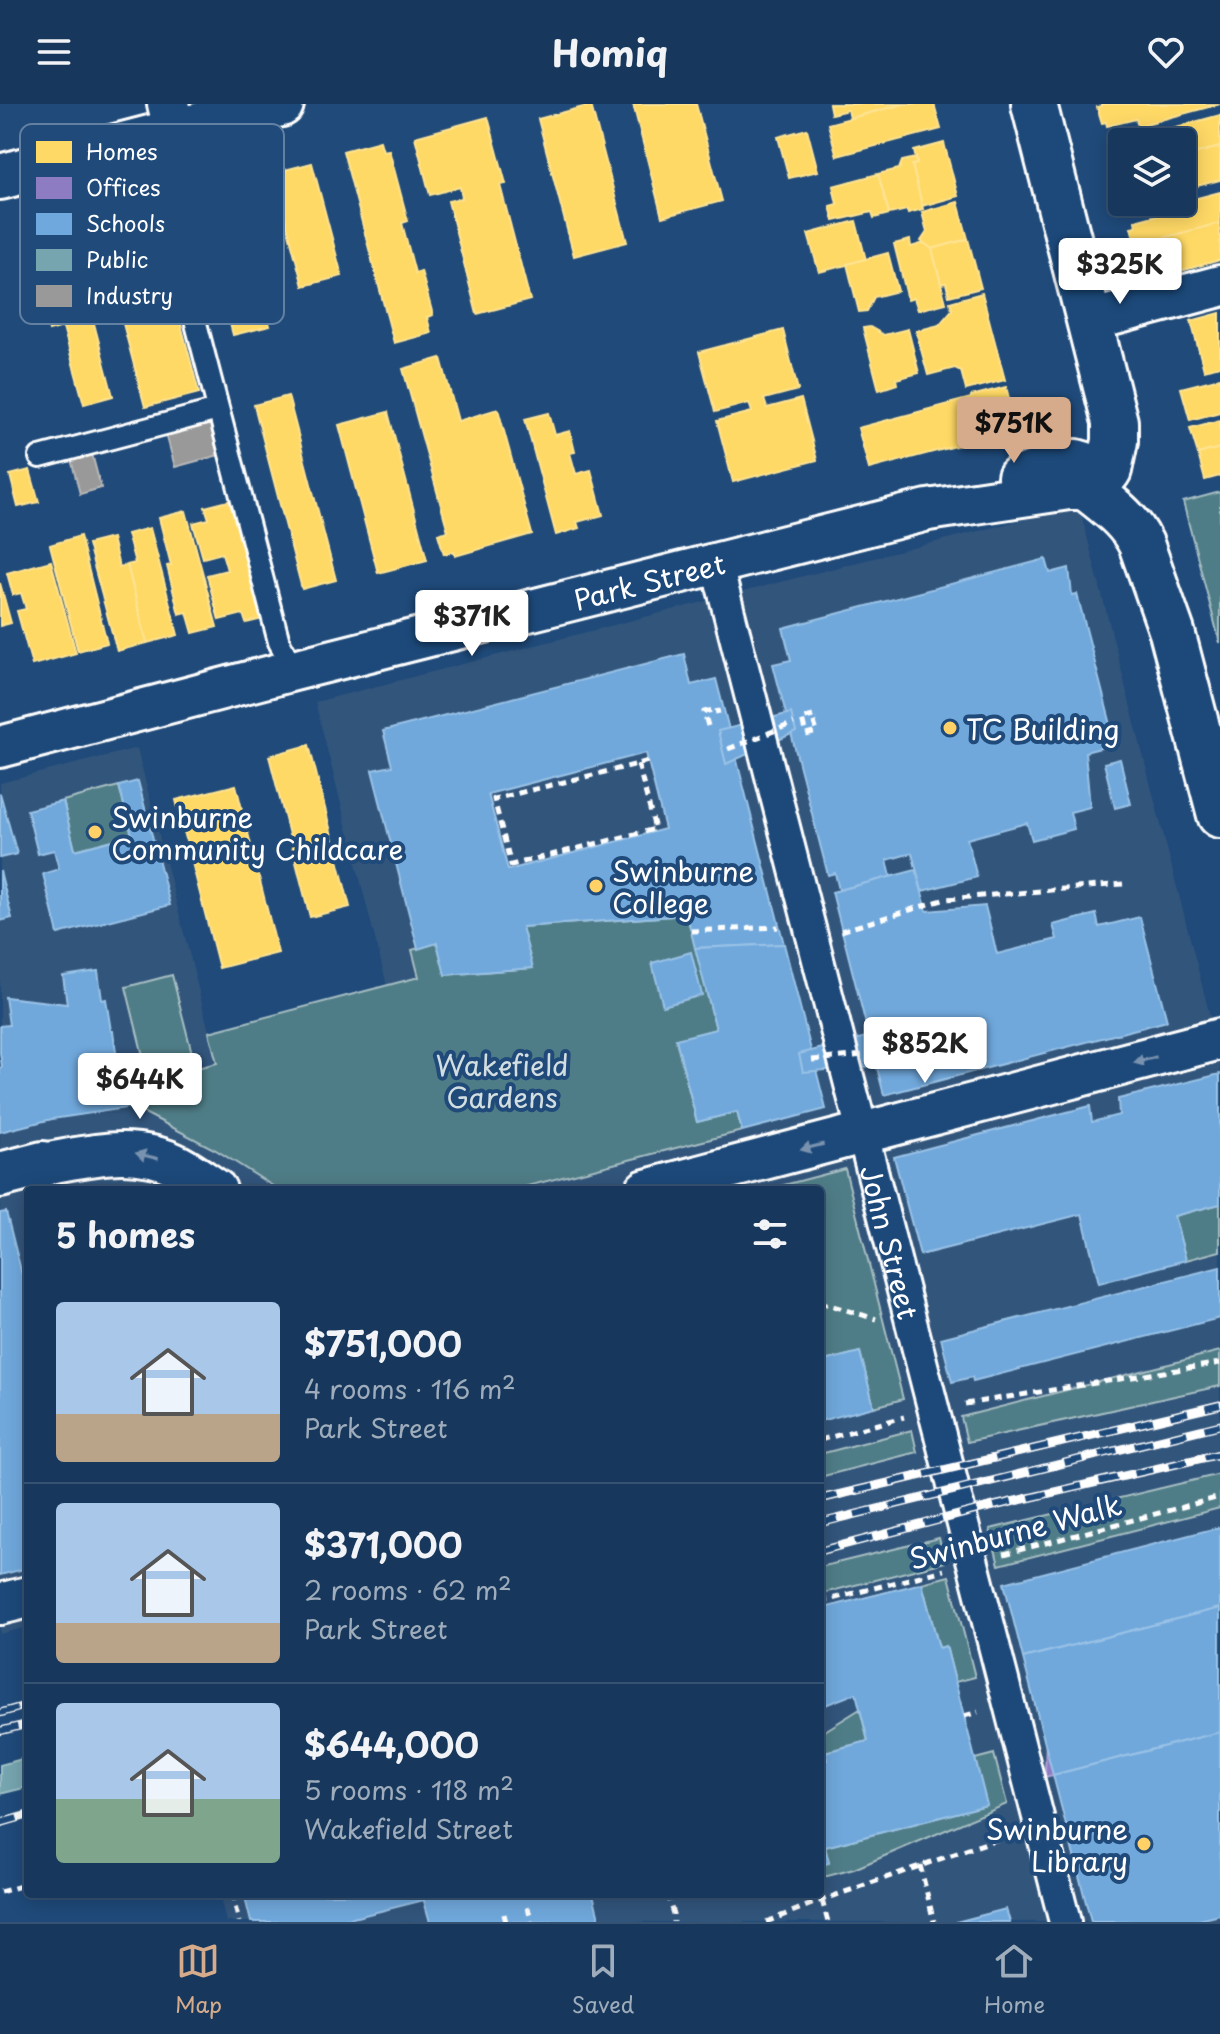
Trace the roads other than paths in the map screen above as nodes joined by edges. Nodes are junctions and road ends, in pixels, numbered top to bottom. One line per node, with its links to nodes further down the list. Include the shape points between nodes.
1 (281, 104): 3 (street)
2 (1034, 104): 7 (street)
3 (170, 124)
4 (20, 171): 5 (street)
5 (0, 177)
6 (1220, 286): 7 (street)
7 (1089, 321): 11 (street, via 1115,422 1116,436)
8 (202, 324): 9 (lane)
9 (218, 410): 10 (lane); 13 (lane, via 279,642)
10 (40, 457)
11 (1101, 481): 12 (street, Park Street, via 1085,489 928,510); 15 (street, via 1132,487 1148,514 1172,632)
12 (716, 562): 13 (street, Park Street); 17 (street, John Street)
13 (294, 670): 14 (street, Park Street)
14 (0, 747)
15 (1220, 815)
16 (1220, 1039): 17 (street, one-way to 17)
17 (863, 1134): 20 (street, one-way to 20); 23 (street, John Street)
18 (27, 1174): 19 (street, one-way to 18, via 178,1165 139,1152 113,1152)
19 (210, 1186)
20 (662, 1186)
21 (24, 1598): 22 (street)
22 (0, 1604)
23 (1065, 1922)

